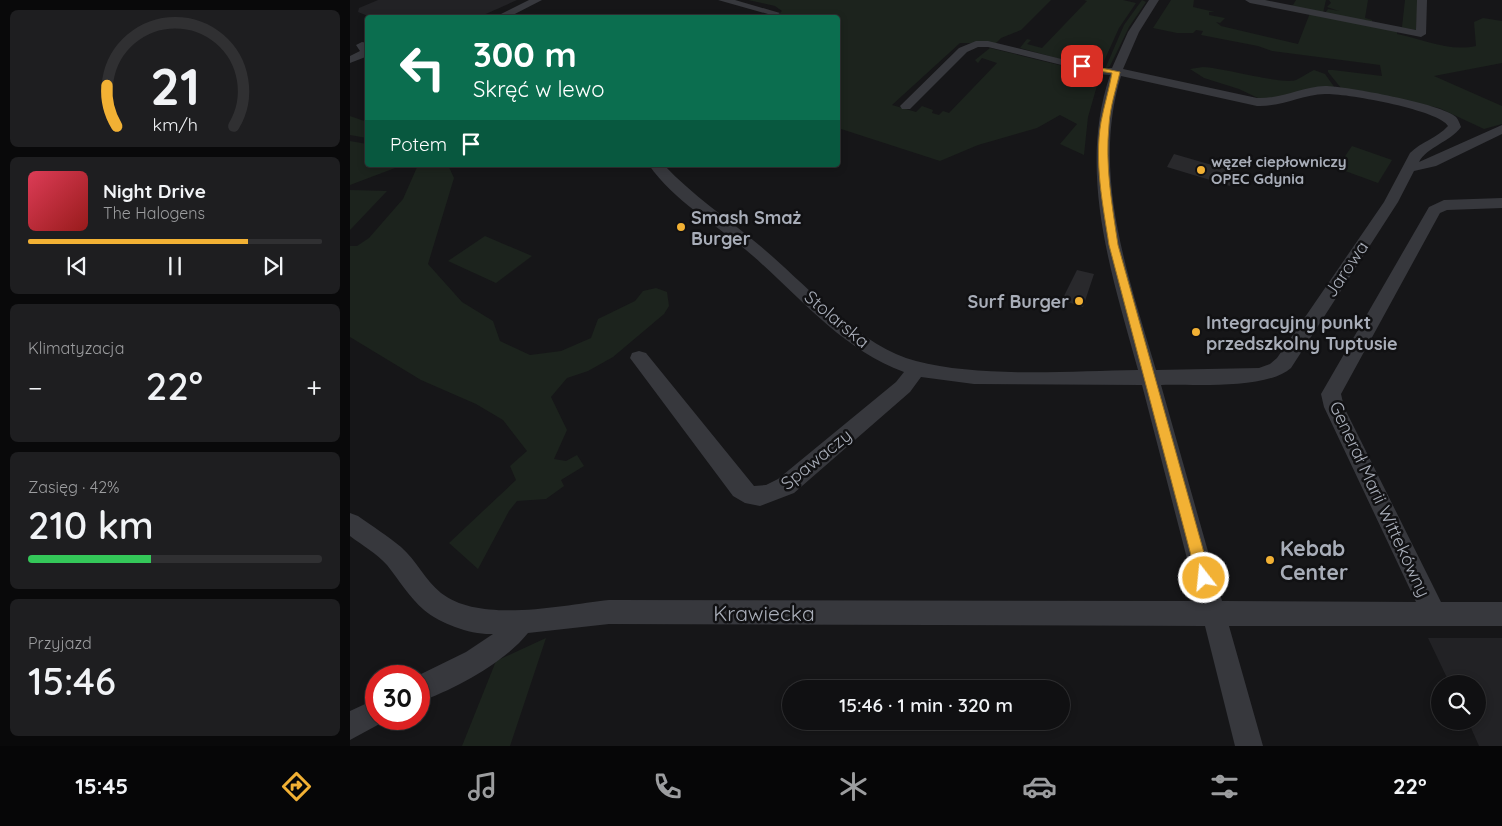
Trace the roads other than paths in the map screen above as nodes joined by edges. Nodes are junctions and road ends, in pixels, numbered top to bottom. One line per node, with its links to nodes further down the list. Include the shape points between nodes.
1 (537, 0): 7 (street)
2 (723, 0): 6 (street)
3 (1154, 0): 8 (street, via 1130,37)
4 (1250, 0): 5 (street, via 1421,34)
5 (1422, 0)
6 (775, 13)
7 (504, 15)
8 (1116, 72): 9 (street, via 1098,71 992,44 976,44 963,50); 12 (street, Jarowa, via 1263,103 1316,91 1340,91 1437,112 1451,119 1454,129 1421,150); 16 (street, via 1103,140 1106,196 1118,264)
9 (906, 106)
10 (1502, 129): 12 (street, via 1431,162)
11 (658, 167): 15 (street, Stolarska, via 687,197 761,254 850,334 894,360)
12 (1407, 169): 16 (street, Jarowa, via 1391,202 1284,363 1276,370 1259,375)
13 (1502, 203): 18 (street, Generał Marii Wittekówny, via 1444,205 1434,210 1331,394 1334,407)
14 (639, 358): 15 (street, Spawaczy, via 736,485 746,495 756,497 767,496 786,486 903,387)
15 (917, 368): 16 (street, Stolarska, via 978,377)
16 (1149, 378): 20 (street)
17 (350, 523): 21 (street, Krawiecka, via 394,556 433,602 458,615 484,622)
18 (1434, 614): 19 (street); 20 (street)
19 (1502, 614)
20 (1214, 615): 21 (street, Krawiecka, via 609,612); 25 (street)
21 (522, 621): 22 (street, via 513,635 498,647)
22 (430, 684)
23 (365, 718): 24 (street)
24 (350, 726)
25 (1249, 746)

